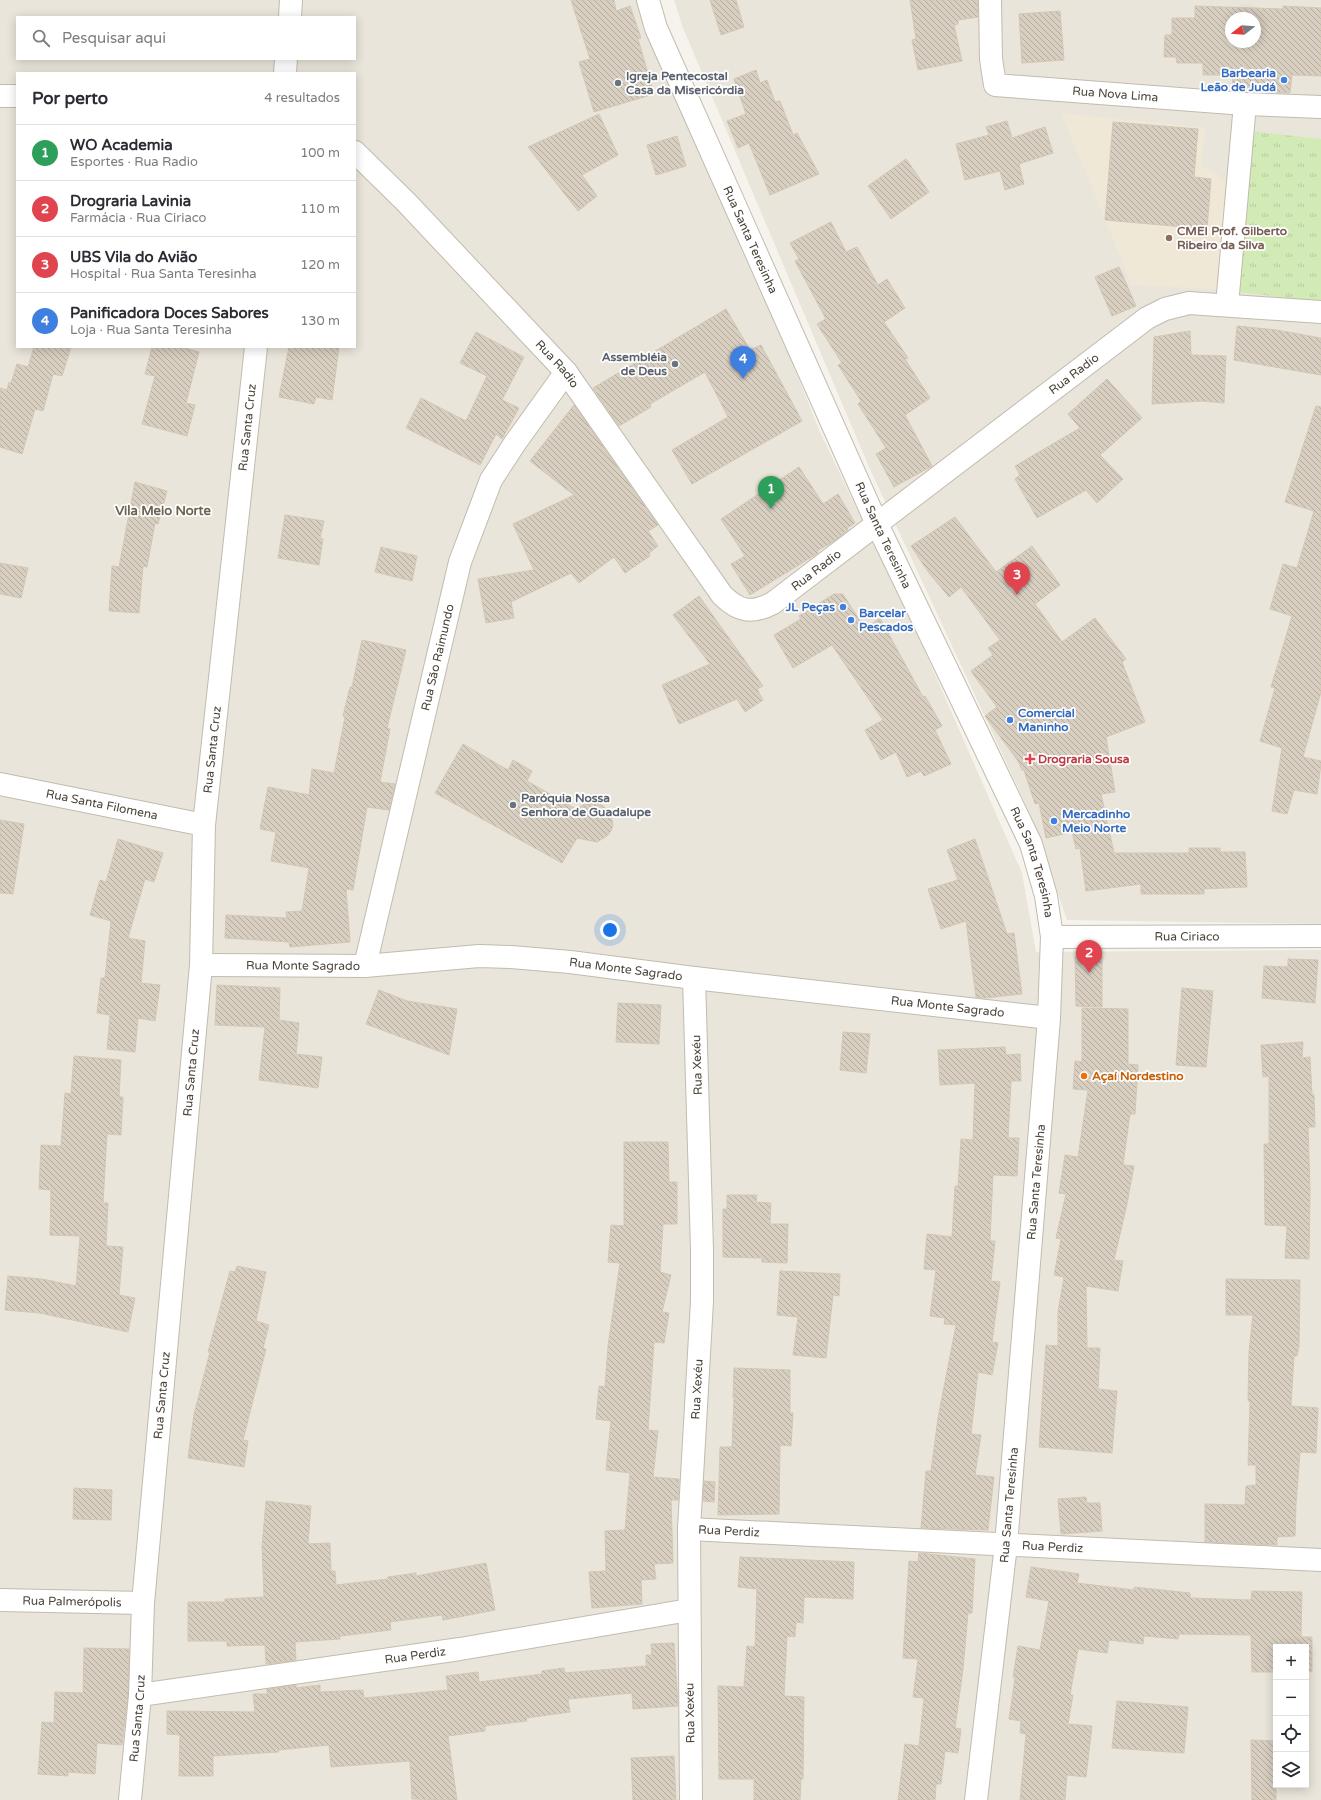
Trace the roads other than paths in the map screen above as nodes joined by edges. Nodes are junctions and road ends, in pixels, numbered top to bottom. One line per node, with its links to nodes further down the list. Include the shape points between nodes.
1 (291, 0): 4 (street)
2 (648, 0): 16 (street, Rua Santa Teresinha, via 656,28)
3 (990, 0): 9 (street, Rua Nova Lima, via 991,59 995,85)
4 (290, 16)
5 (286, 60): 6 (street)
6 (285, 72)
7 (0, 96): 8 (street)
8 (16, 96)
9 (1245, 104): 10 (street, Rua Nova Lima); 12 (street)
10 (1321, 107)
11 (356, 153): 15 (street, Rua Radio, via 406,202)
12 (1227, 305): 13 (street, Rua Radio); 16 (street, Rua Radio, via 1189,303 1165,309 1146,318)
13 (1321, 312)
14 (256, 348): 18 (street, Rua Santa Cruz)
15 (566, 372): 16 (street, Rua Radio, via 719,590 729,602 738,607 757,610 773,603); 22 (street, Rua São Raimundo, via 491,480 460,562)
16 (877, 524): 20 (street, Rua Santa Teresinha, via 1031,844 1046,896)
17 (0, 784): 18 (street, Rua Santa Filomena)
18 (204, 825): 21 (street, Rua Santa Cruz)
19 (1321, 936): 20 (street, Rua Ciriaco)
20 (1052, 937): 24 (street, Rua Santa Teresinha)
21 (201, 965): 22 (street, Rua Monte Sagrado); 29 (street, Rua Santa Cruz)
22 (364, 966): 23 (street, Rua Monte Sagrado, via 479,956 570,962)
23 (694, 978): 24 (street, Rua Monte Sagrado); 25 (street, Rua Xexéu, via 702,1301)
24 (1049, 1018): 26 (street, Rua Santa Teresinha)
25 (689, 1529): 26 (street, Rua Perdiz); 30 (street, Rua Xexéu)
26 (1006, 1545): 27 (street, Rua Perdiz); 34 (street, Rua Santa Teresinha)
27 (1321, 1560)
28 (0, 1600): 29 (street, Rua Palmerópolis)
29 (143, 1603): 31 (street, Rua Santa Cruz)
30 (689, 1610): 31 (street, Rua Perdiz, via 460,1649); 33 (street, Rua Xexéu)
31 (140, 1696): 32 (street, Rua Santa Cruz)
32 (130, 1800)
33 (691, 1800)
34 (976, 1800)

